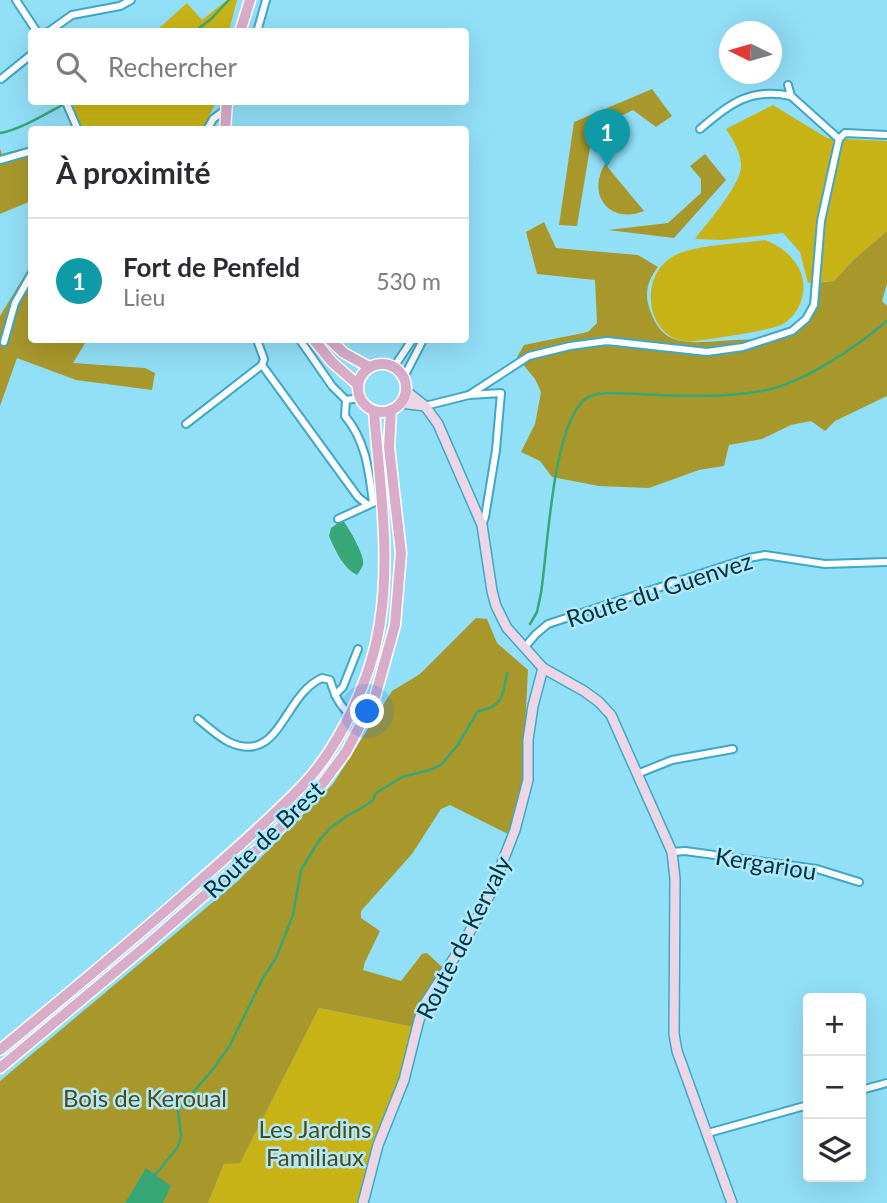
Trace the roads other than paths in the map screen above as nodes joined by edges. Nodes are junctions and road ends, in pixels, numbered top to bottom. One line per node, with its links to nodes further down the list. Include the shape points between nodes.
1 (16, 0): 5 (street)
2 (131, 0): 6 (street, via 72,15)
3 (250, 0): 7 (main road)
4 (266, 0): 8 (street)
5 (34, 28)
6 (54, 28)
7 (241, 28)
8 (258, 28)
9 (28, 57): 10 (street)
10 (1, 79)
11 (788, 85): 12 (street)
12 (791, 96): 18 (street, via 759,93 733,101); 20 (street)
13 (67, 105): 15 (street)
14 (226, 106): 16 (street); 17 (main road)
15 (76, 126)
16 (209, 126)
17 (226, 126)
18 (700, 129)
19 (887, 135): 20 (street, via 845,133)
20 (839, 139): 37 (street, via 821,221 814,305 792,331 743,347 707,352 607,341 570,346 528,356)
21 (28, 152): 22 (street)
22 (0, 160)
23 (28, 280): 24 (street, via 15,303)
24 (4, 342)
25 (258, 343): 31 (street)
26 (302, 343): 39 (street)
27 (316, 343): 35 (main road)
28 (333, 343): 32 (main road)
29 (410, 343): 33 (street)
30 (421, 343): 34 (street)
31 (262, 365): 43 (street); 44 (street)
32 (369, 367): 33 (main road); 35 (main road)
33 (394, 367): 34 (main road)
34 (404, 377): 36 (main road)
35 (358, 385): 38 (main road)
36 (406, 391): 40 (street); 41 (main road)
37 (469, 395): 40 (street); 46 (street, via 501,393)
38 (360, 398): 39 (street); 42 (main road)
39 (346, 400): 44 (street, via 345,416 355,428 370,472 373,503)
40 (425, 406): 41 (street); 46 (street, via 438,425)
41 (396, 407): 42 (main road); 52 (main road, Route de Brest, via 389,447 400,540 400,584 386,664)
42 (374, 411): 53 (main road, Route de Brest, via 384,586 370,662)
43 (186, 424)
44 (368, 505): 45 (street)
45 (338, 519)
46 (482, 525): 48 (street, via 496,606)
47 (887, 562): 48 (street, Route du Guenvez, via 825,564 765,555 749,558 548,624)
48 (524, 648): 50 (street)
49 (359, 649): 51 (street)
50 (543, 668): 56 (street, via 584,691 611,715); 65 (street, Route de Kervaly, via 528,740 528,780 515,830 490,894 422,1011)
51 (335, 695): 53 (street); 54 (street, via 330,680 316,681 258,747 226,741)
52 (369, 711): 53 (street); 60 (main road, Route de Brest, via 317,791 278,830)
53 (349, 714): 59 (main road, Route de Brest, via 305,782 252,834)
54 (198, 719)
55 (733, 749): 56 (street, via 672,760)
56 (637, 774): 57 (street)
57 (672, 852): 58 (street, Kergariou, via 817,869); 64 (street, via 674,1034)
58 (859, 882)
59 (0, 1049)
60 (0, 1068)
61 (887, 1083): 62 (street)
62 (866, 1089)
63 (803, 1106): 64 (street)
64 (708, 1133): 66 (street)
65 (363, 1203)
66 (732, 1203)

